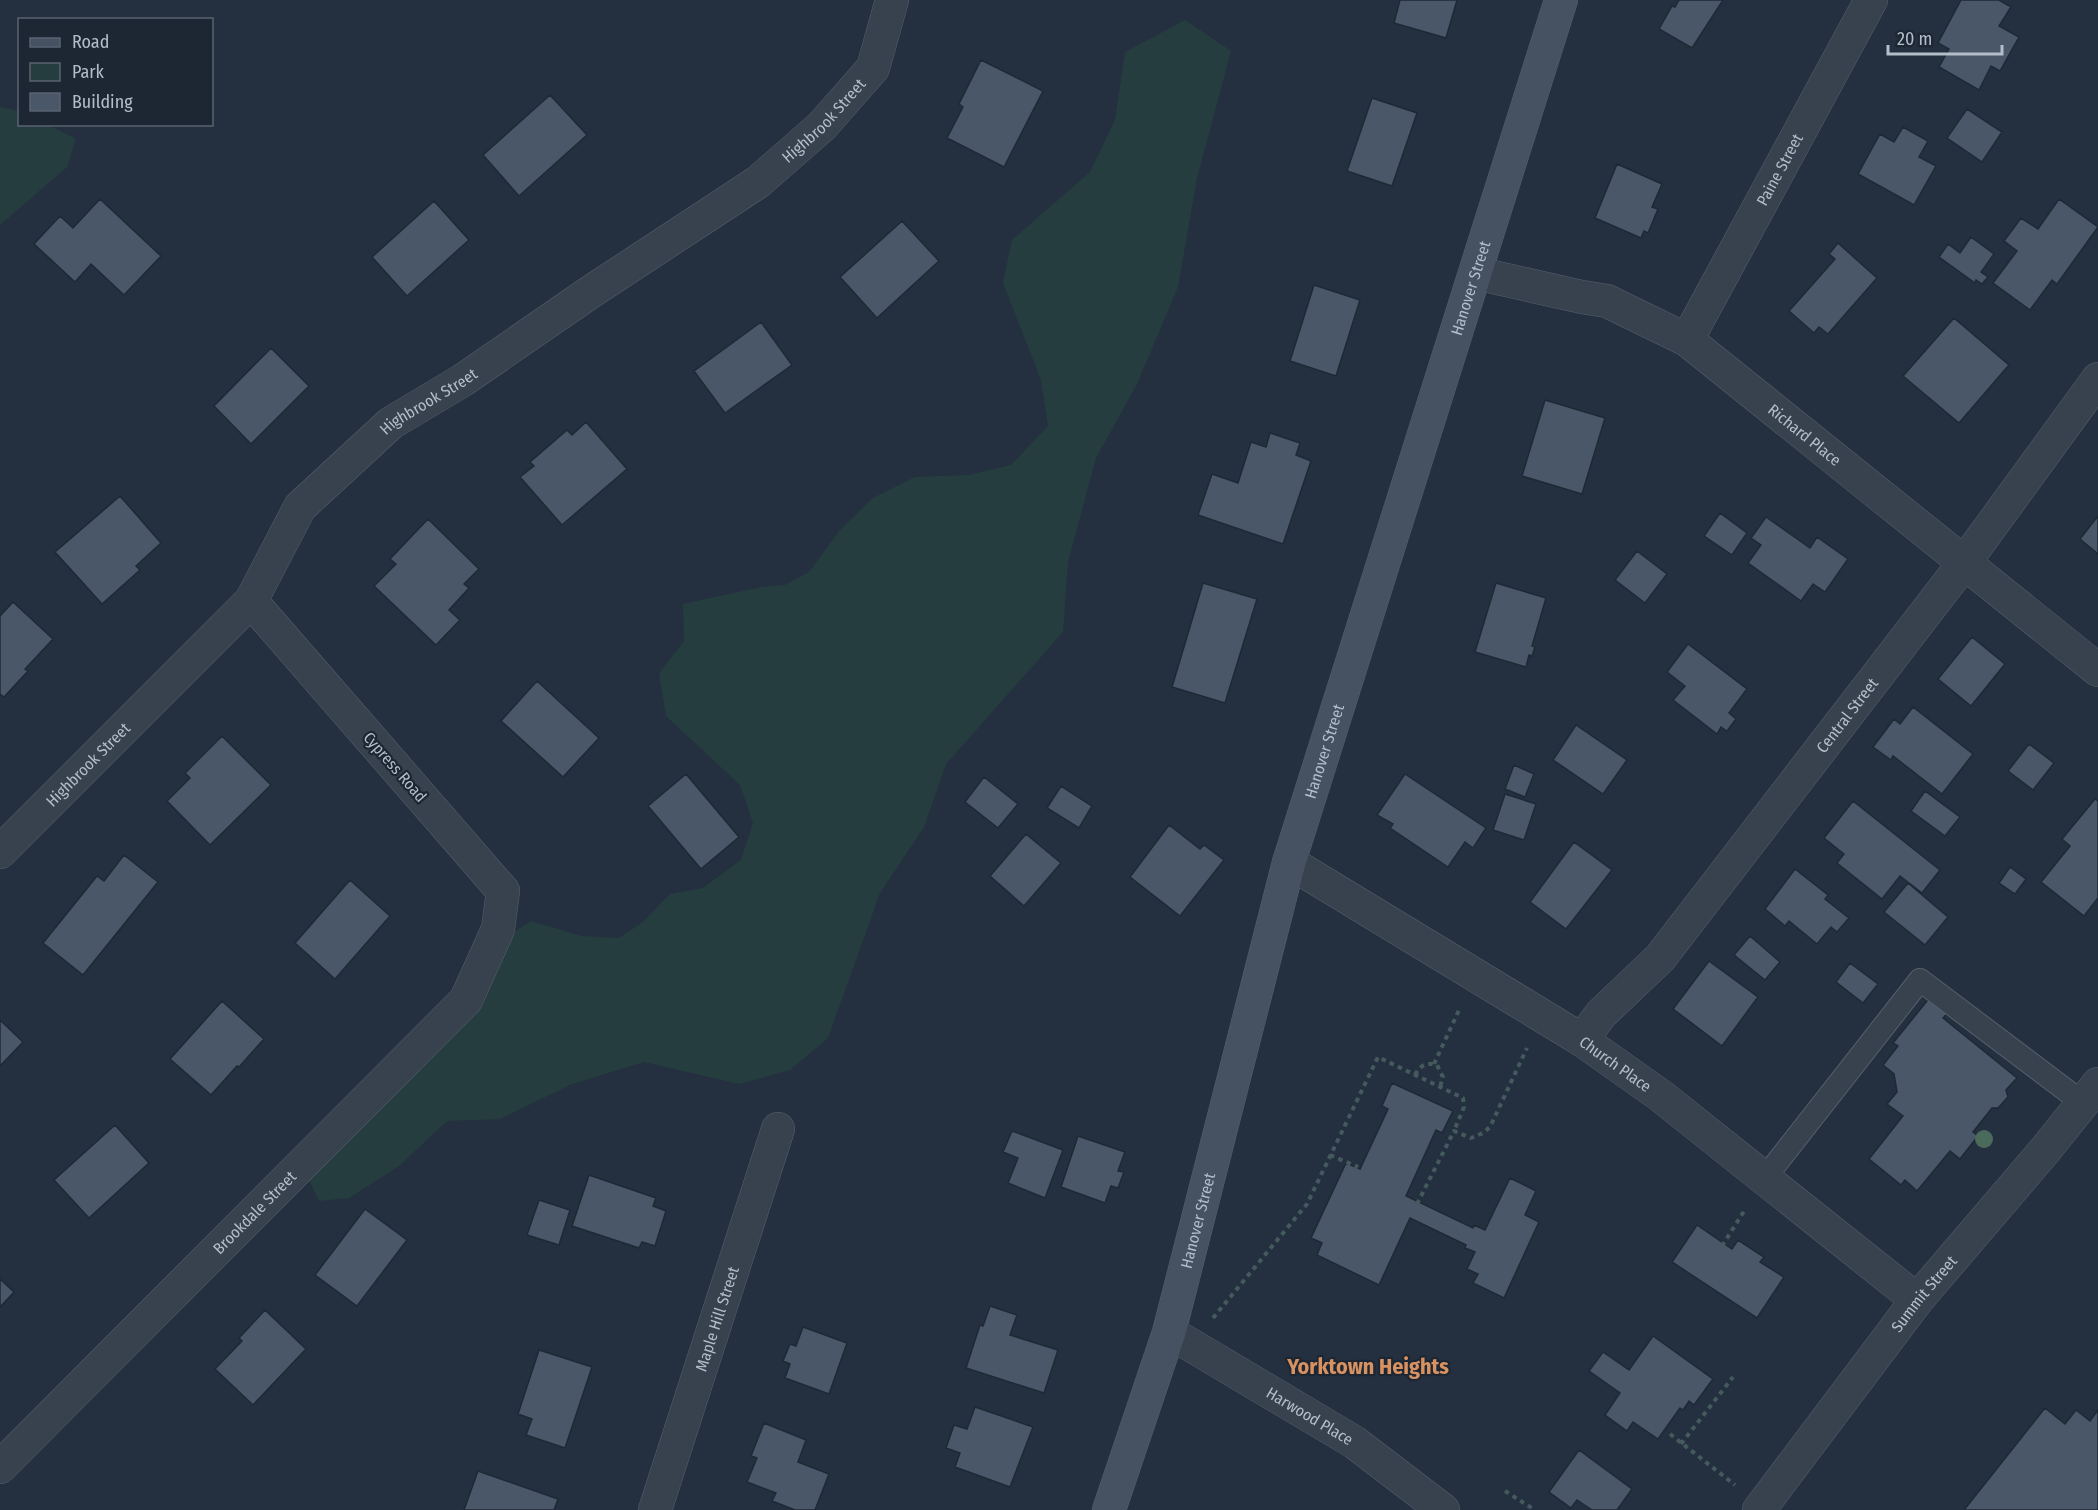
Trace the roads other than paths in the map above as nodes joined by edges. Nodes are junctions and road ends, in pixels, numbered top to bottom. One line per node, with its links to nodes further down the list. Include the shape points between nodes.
1 (892, 0): 8 (street, Highbrook Street, via 873,68 822,126 758,182 463,380 391,423 300,507)
2 (1561, 0): 4 (street, Hanover Street)
3 (1871, 0): 5 (street, Paine Street)
4 (1475, 273): 5 (street, Richard Place, via 1607,301); 11 (street, Hanover Street)
5 (1687, 340): 7 (street, Richard Place)
6 (2098, 379): 7 (street, Central Street)
7 (1964, 563): 9 (street, Richard Place); 13 (street, Central Street, via 1660,958 1601,1014)
8 (251, 601): 10 (street, Highbrook Street); 12 (street, Cypress Road, via 503,891)
9 (2098, 670)
10 (0, 852)
11 (1289, 862): 13 (street, Church Place); 18 (street, Hanover Street)
12 (492, 945): 19 (street, Brookdale Street, via 466,1000)
13 (1582, 1040): 16 (street, Church Place, via 1661,1096)
14 (2090, 1094): 16 (lane, via 1920,980); 17 (street, Summit Street)
15 (778, 1129): 21 (street, Maple Hill Street)
16 (1764, 1179): 17 (street, Church Place)
17 (1917, 1300): 20 (street, Summit Street)
18 (1180, 1338): 22 (street, Hanover Street); 23 (street, Harwood Place, via 1354,1442)
19 (0, 1467)
20 (1760, 1508)
21 (655, 1510)
22 (1109, 1510)
23 (1443, 1510)

